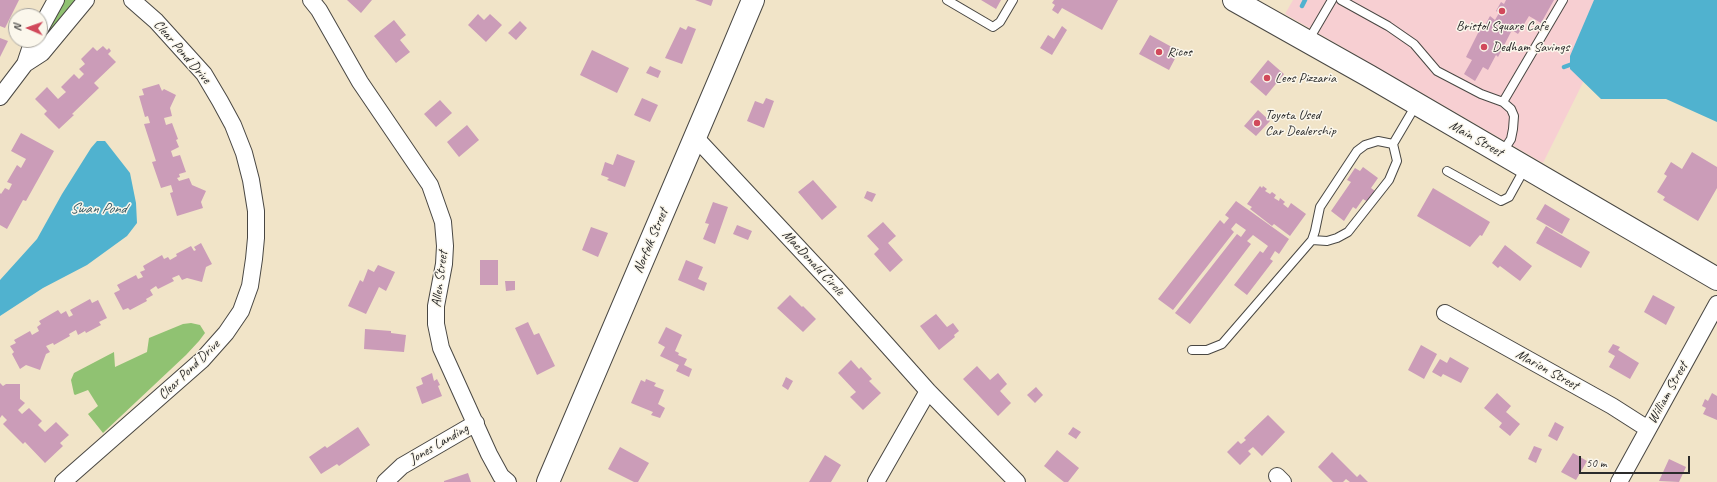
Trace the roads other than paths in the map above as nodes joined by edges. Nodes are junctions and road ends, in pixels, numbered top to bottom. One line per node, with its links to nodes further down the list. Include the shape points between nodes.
1 (56, 0): 12 (street)
2 (86, 0): 15 (street, via 42,53)
3 (132, 0): 32 (street, Clear Pond Drive, via 156,21 204,74 233,125 251,180 256,212 254,259 250,286 241,311 226,333 202,360)
4 (311, 0): 30 (street, Allen Street, via 360,82 430,185 443,222 445,246 436,306 436,324 441,348)
5 (753, 0): 19 (main road, Norfolk Street)
6 (947, 0): 7 (lane, via 993,27 1000,22)
7 (1013, 0)
8 (1332, 0): 13 (lane)
9 (1341, 0): 17 (lane, via 1414,44 1437,71 1481,94)
10 (1563, 0): 17 (lane)
11 (1243, 2): 13 (main road, Main Street)
12 (48, 14)
13 (1307, 41): 18 (main road, Main Street)
14 (30, 48): 15 (street)
15 (25, 64): 16 (street)
16 (0, 97)
17 (1503, 102): 21 (lane, via 1514,116 1511,139)
18 (1417, 104): 20 (lane); 21 (main road, Main Street)
19 (695, 137): 29 (street, MacDonald Circle); 35 (main road, Norfolk Street)
20 (1394, 144): 24 (lane, via 1378,141 1357,151 1320,207); 24 (lane, via 1397,161 1389,180 1348,232 1326,241)
21 (1501, 154): 22 (main road, Main Street)
22 (1525, 167): 23 (lane, via 1509,197 1501,201); 25 (main road, Main Street)
23 (1447, 172)
24 (1312, 240): 28 (lane, via 1222,344 1207,350)
25 (1717, 279)
26 (1717, 304): 31 (street, William Street)
27 (1445, 313): 31 (street, Marion Street, via 1612,406)
28 (1192, 350)
29 (928, 391): 36 (street); 37 (street, MacDonald Circle)
30 (476, 423): 33 (street, Jones Landing, via 402,466); 34 (street, Allen Street, via 489,454 501,476)
31 (1648, 429): 38 (street, William Street)
32 (63, 482)
33 (385, 482)
34 (508, 482)
35 (548, 482)
36 (876, 482)
37 (1017, 482)
38 (1619, 482)

